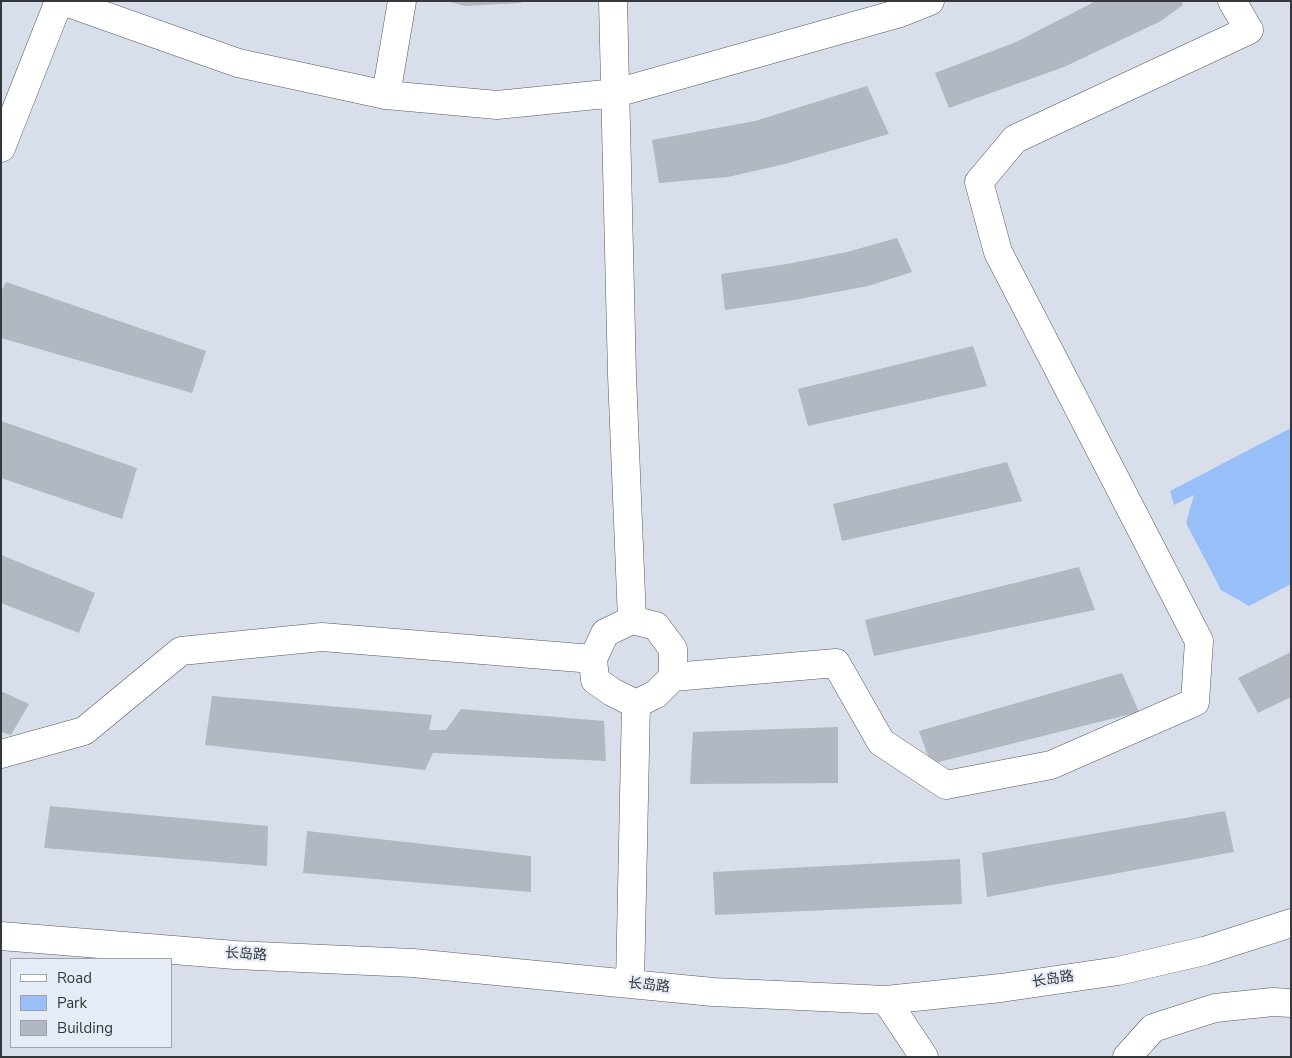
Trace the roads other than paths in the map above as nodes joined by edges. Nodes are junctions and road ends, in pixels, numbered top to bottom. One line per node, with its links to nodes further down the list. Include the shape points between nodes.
1 (61, 1): 8 (street, via 238,63); 9 (street)
2 (402, 1): 8 (street)
3 (613, 1): 7 (street)
4 (930, 1): 6 (street)
5 (1232, 1): 12 (street, via 1249,30 1015,139 979,182 998,252 1199,641 1195,702 1051,765 946,785 880,742 836,662)
6 (898, 7): 7 (street)
7 (616, 93): 8 (street, via 497,105); 10 (street, via 622,375)
8 (386, 95)
9 (1, 148)
10 (632, 620): 11 (street, via 605,633); 12 (street, via 656,626 673,650)
11 (593, 659): 13 (street, via 595,680); 14 (street, via 322,636 181,651 84,731)
12 (672, 677): 13 (street, via 656,694)
13 (636, 704): 17 (street)
14 (1, 754)
15 (1291, 923): 18 (street, 长岛路, via 1204,951 1118,971)
16 (1, 936): 17 (street, 长岛路, via 235,955 413,963)
17 (630, 984): 18 (street, 长岛路, via 713,992)
18 (886, 1000): 20 (street)
19 (1291, 1003): 21 (street, via 1215,1008 1153,1028)
20 (924, 1057)
21 (1127, 1057)

